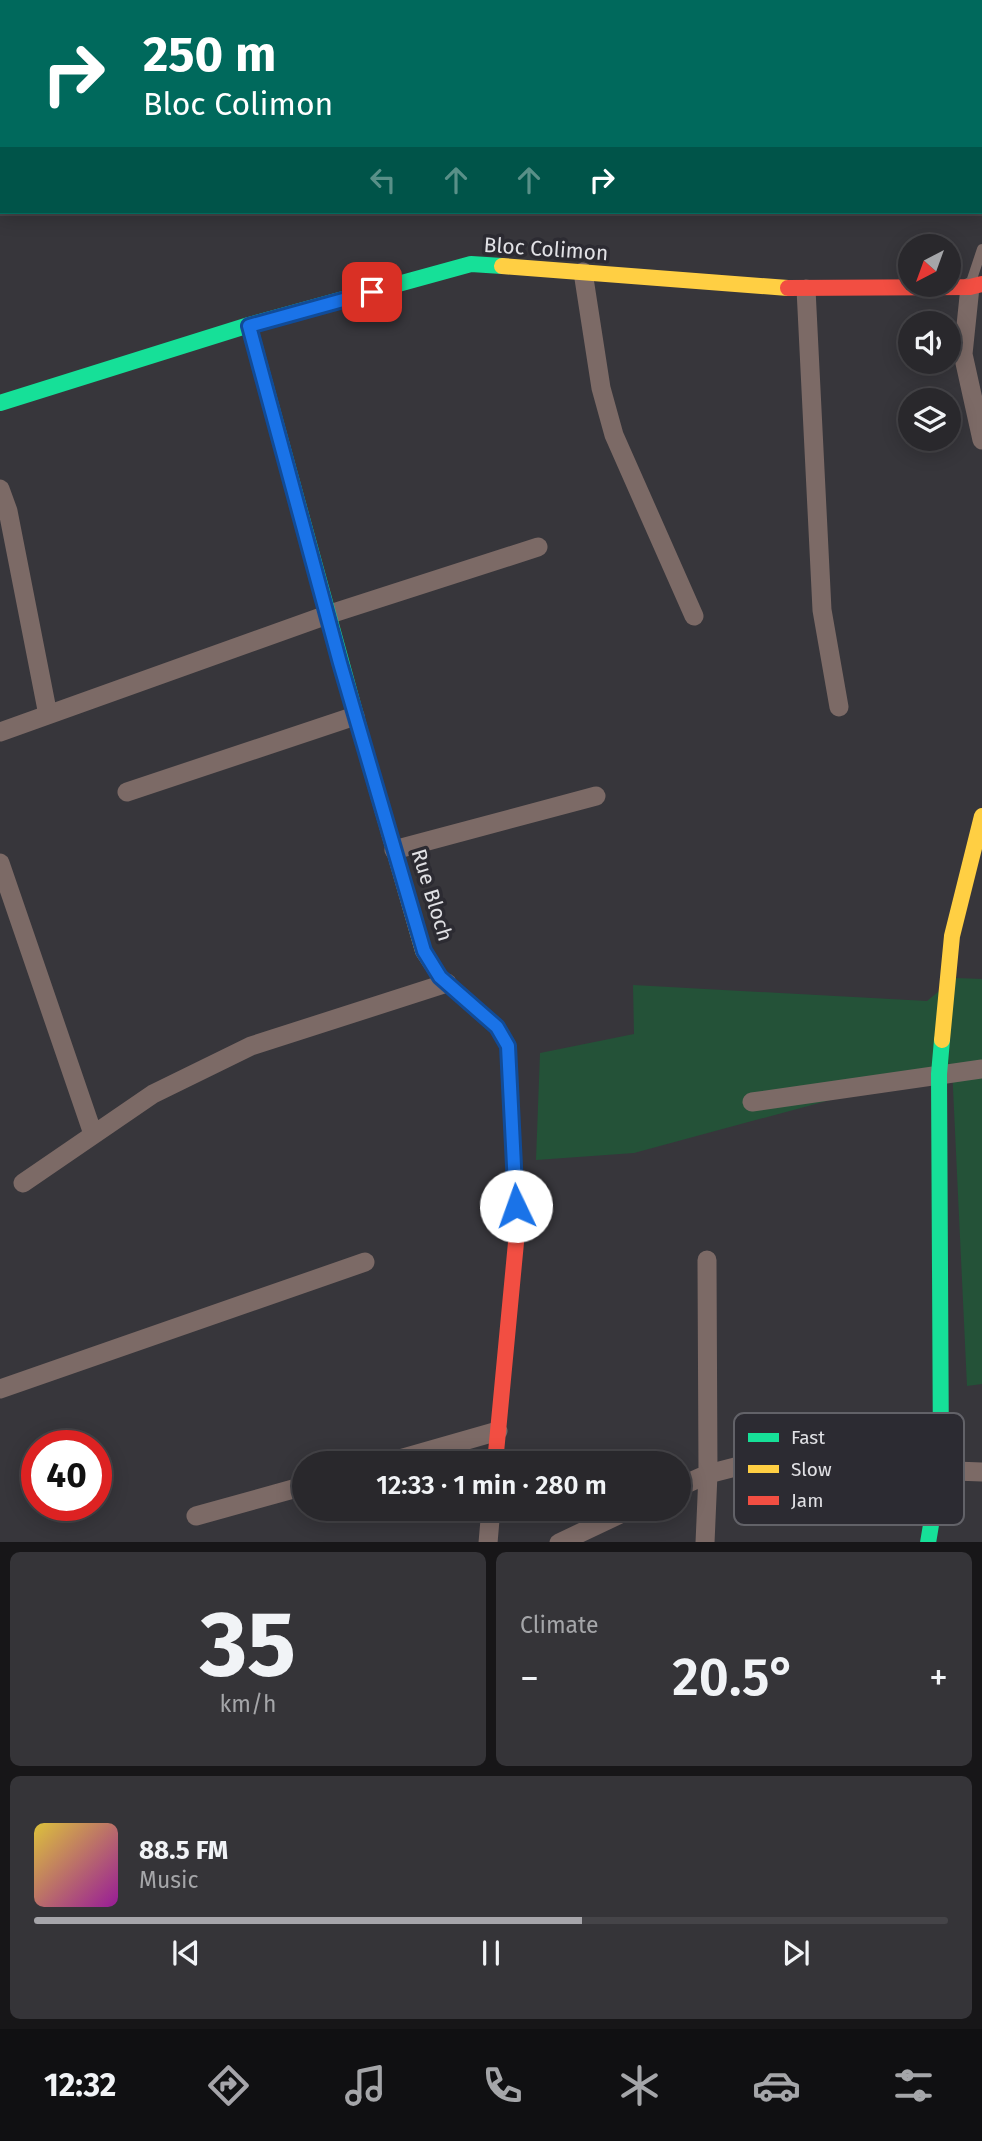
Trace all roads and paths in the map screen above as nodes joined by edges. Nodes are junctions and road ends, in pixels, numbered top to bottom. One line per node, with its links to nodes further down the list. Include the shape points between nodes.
1 (982, 249): 3 (lane)
2 (583, 272): 4 (street, Bloc Colimon); 5 (street, Bloc Colimon, via 471,264); 11 (street, via 601,388 614,435)
3 (976, 286): 4 (street, Bloc Colimon); 7 (street, via 963,354)
4 (806, 289): 12 (street, via 821,610)
5 (249, 326): 6 (street, Bloc Colimon); 10 (street, Rue Bloch)
6 (0, 403)
7 (982, 440)
8 (0, 489): 13 (street)
9 (538, 547): 10 (street)
10 (327, 615): 13 (street); 14 (street, Rue Bloch)
11 (695, 615)
12 (839, 707)
13 (48, 715): 15 (street)
14 (355, 716): 16 (street); 19 (street, Rue Bloch)
15 (0, 732)
16 (127, 792)
17 (596, 796): 19 (street)
18 (982, 816): 23 (street, via 952,936)
19 (394, 850): 21 (street, Rue Bloch, via 424,951)
20 (0, 863): 25 (street)
21 (447, 983): 25 (street, via 251,1046 153,1094); 31 (street, Rue Bloch, via 497,1027 508,1046 517,1232)
22 (982, 1069): 23 (street)
23 (939, 1074): 24 (street); 30 (street)
24 (752, 1102)
25 (93, 1134): 26 (street)
26 (23, 1183)
27 (706, 1260): 37 (street)
28 (365, 1262): 29 (street)
29 (0, 1389)
30 (941, 1413)
31 (498, 1431): 32 (street); 33 (street, Rue Bloch)
32 (428, 1451)
33 (496, 1451)
34 (734, 1467): 37 (street)
35 (964, 1471): 36 (street)
36 (982, 1472)
37 (708, 1474): 38 (street); 45 (street)
38 (691, 1482)
39 (292, 1489): 40 (street)
40 (196, 1516)
41 (490, 1521): 43 (street)
42 (605, 1521): 44 (street)
43 (488, 1542)
44 (559, 1542)
45 (705, 1542)

